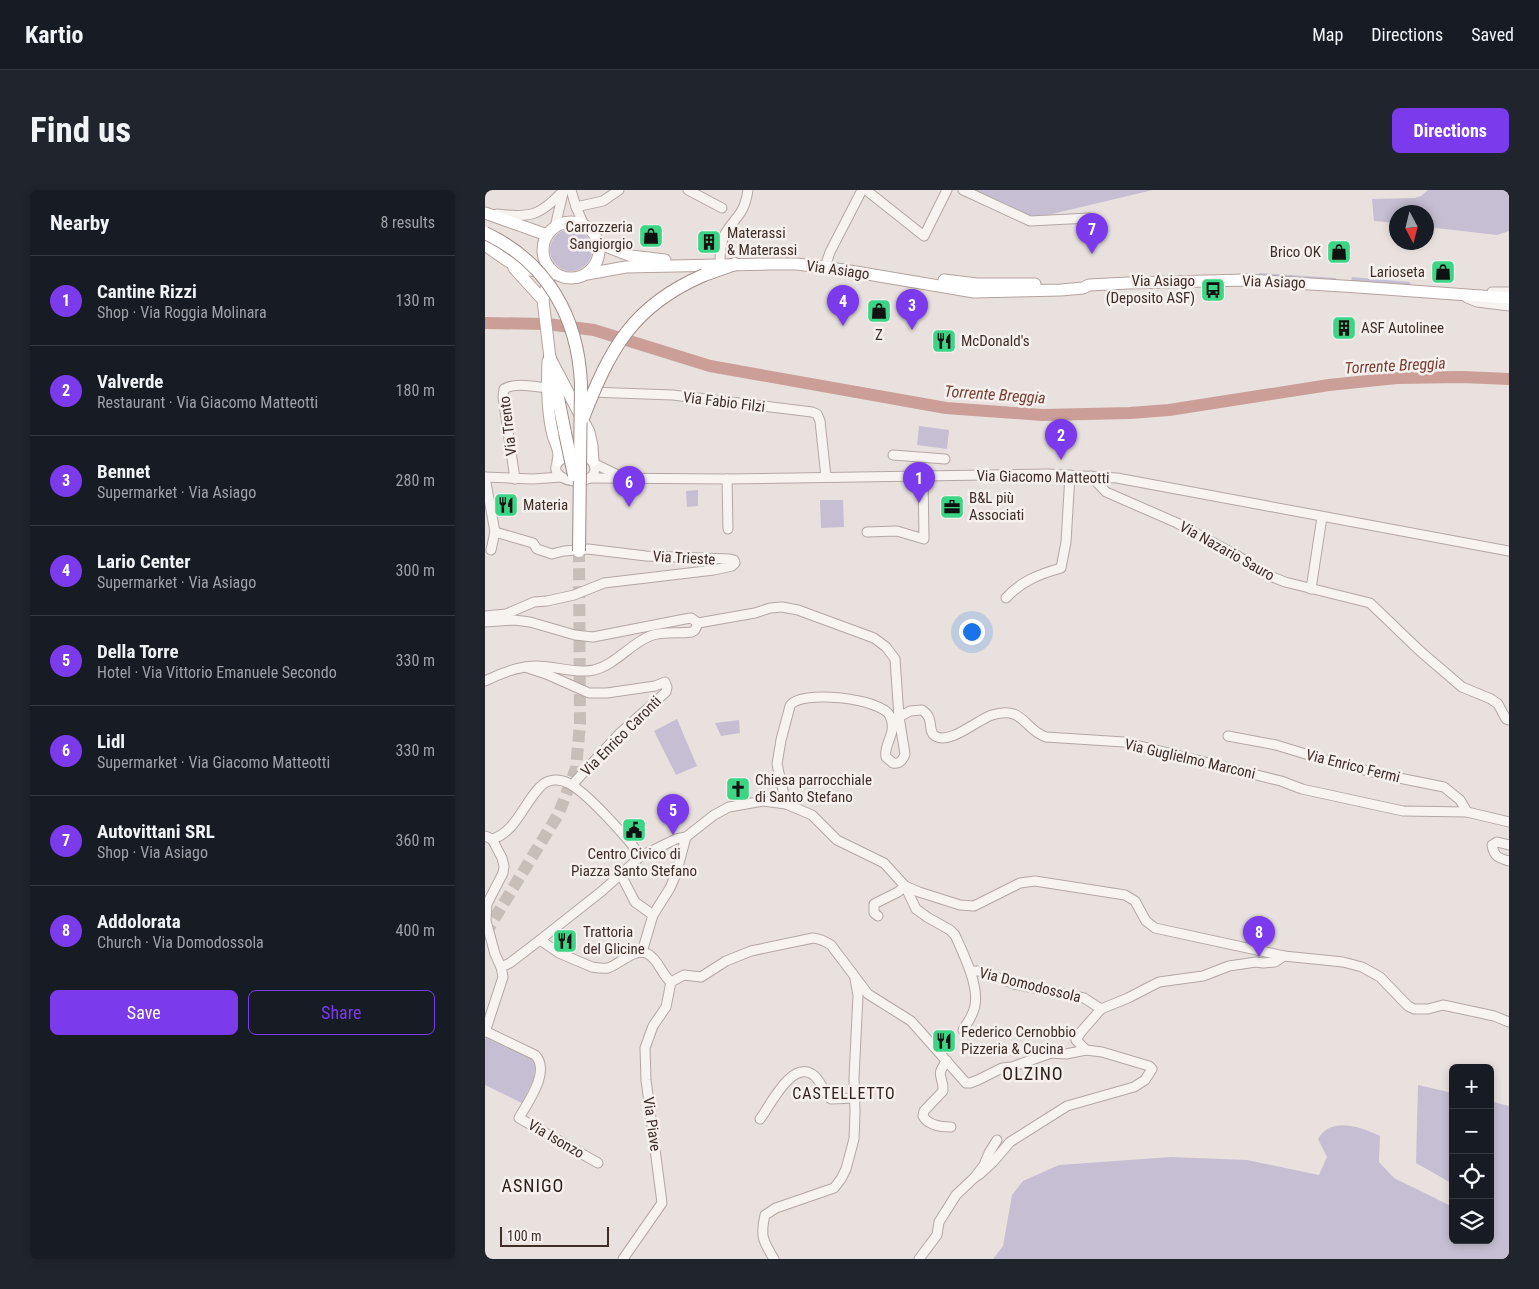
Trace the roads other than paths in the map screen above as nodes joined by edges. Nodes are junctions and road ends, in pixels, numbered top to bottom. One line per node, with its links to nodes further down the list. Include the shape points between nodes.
1 (566, 190): 9 (street); 11 (street, via 543,210 530,215); 14 (street)
2 (619, 190): 9 (street, via 603,201)
3 (688, 190): 10 (street)
4 (748, 190): 19 (street, via 743,210 723,236)
5 (862, 190): 21 (street)
6 (866, 190): 7 (street, via 924,236)
7 (947, 190)
8 (963, 190): 12 (street, via 1030,221 1089,218)
9 (575, 207): 13 (street)
10 (721, 208)
11 (485, 213): 14 (main road)
12 (1097, 222)
13 (584, 225): 14 (main road, via 569,222); 16 (main road)
14 (551, 231): 22 (main road, via 543,247)
15 (485, 233): 33 (highway, bridge, via 512,248 529,263 546,280 563,306 579,356)
16 (598, 243): 19 (main road, Via Asiago, via 643,258); 23 (main road, via 597,262)
17 (485, 245): 18 (main road)
18 (506, 259): 22 (main road, via 529,271); 28 (main road)
19 (720, 262): 20 (main road, Via Asiago); 21 (main road, Via Asiago, via 797,258); 23 (main road, Via Asiago, via 625,267)
20 (735, 264): 21 (main road, Via Asiago); 33 (highway, bridge, via 680,285 658,300 627,331 611,354)
21 (823, 264): 26 (main road, Via Asiago, via 977,284 1089,285 1246,280)
22 (549, 268): 24 (main road); 28 (main road)
23 (587, 274): 24 (main road)
24 (565, 278): 28 (main road, via 549,288)
25 (1509, 292): 26 (street, Via Asiago)
26 (1459, 295): 27 (main road); 29 (street, Via Asiago, via 1477,302)
27 (1509, 298)
28 (543, 300): 30 (main road)
29 (1509, 306)
30 (548, 349): 31 (main road); 32 (main road); 48 (highway, bridge)
31 (548, 388): 38 (main road, via 551,428 560,455); 46 (street, Via Trento, via 508,386 504,389)
32 (567, 393): 37 (main road, via 589,432); 43 (street, Via Fabio Filzi, via 673,396 812,412 819,418)
33 (580, 425): 48 (highway, bridge)
34 (893, 455): 35 (street)
35 (929, 458): 36 (street); 40 (street)
36 (945, 459)
37 (594, 462): 38 (street, via 585,457 566,457); 44 (street, via 595,473); 45 (street, Via Giacomo Matteotti, via 612,473)
38 (558, 469): 44 (street, via 567,480); 46 (street, via 541,478)
39 (1071, 475): 40 (street, Via Giacomo Matteotti); 41 (street, Via Giacomo Matteotti); 57 (street, via 1061,568 1035,576)
40 (925, 476): 43 (street, Via Giacomo Matteotti); 52 (street, via 923,539 897,532)
41 (1091, 476): 49 (street, Via Giacomo Matteotti, via 1117,478); 56 (street, Via Nazario Sauro, via 1106,492 1177,524 1270,576)
42 (485, 477): 46 (street); 51 (street)
43 (826, 477): 47 (street, Via Giacomo Matteotti)
44 (590, 478): 45 (street, Via Giacomo Matteotti)
45 (629, 478): 47 (street, Via Giacomo Matteotti)
46 (515, 479)
47 (727, 479): 50 (street)
48 (579, 497): 55 (highway, bridge)
49 (1322, 517): 54 (street, Via Giacomo Matteotti); 56 (street)
50 (727, 529)
51 (495, 532): 53 (street); 58 (street, Via Trieste, via 533,543 537,549 552,554 588,549 646,556 730,559 735,564 714,570 604,583 574,595 534,602 506,614)
52 (867, 532)
53 (491, 550)
54 (1509, 551)
55 (579, 552)
56 (1311, 589): 64 (street, Via Nazario Sauro, via 1370,603 1462,687 1498,704)
57 (1006, 598)
58 (485, 616)
59 (485, 622): 60 (street, via 530,622 593,637 691,618)
60 (698, 623): 61 (street, via 692,632 652,635 602,668 578,671); 63 (street, via 782,607 874,638 895,659)
61 (525, 667): 62 (street); 66 (street, Via Enrico Caronti, via 589,693 607,693 665,682 666,692 620,733)
62 (485, 681)
63 (899, 717): 67 (street, via 905,754 901,762 893,763 885,754 893,726 886,710 852,699 819,698 791,703 777,764); 68 (street, Via Guglielmo Marconi, via 910,711 922,710 930,718 932,733 947,737 992,715 1013,714 1045,737 1139,745 1302,789 1403,811)
64 (1509, 720)
65 (1228, 736): 68 (street, Via Enrico Fermi, via 1276,745 1379,774 1436,784 1453,793)
66 (572, 785): 71 (street, via 559,780 544,783 511,826 501,835); 73 (street, via 599,809)
67 (786, 804): 70 (street, via 763,801 729,807); 76 (street, via 812,815 837,840 884,863)
68 (1467, 812): 69 (street, Via Guglielmo Marconi)
69 (1509, 822)
70 (686, 837): 73 (street); 77 (street, via 671,888)
71 (488, 838): 82 (street, via 504,866 487,904 486,921)
72 (1509, 845): 74 (street, via 1497,842 1492,845 1497,857)
73 (641, 856): 75 (street)
74 (1509, 861)
75 (621, 875): 77 (street, via 635,902); 79 (street)
76 (905, 886): 78 (street, via 873,904 874,913); 81 (street, via 960,905 974,906 1020,883 1035,881 1125,895 1135,901 1146,921 1155,928); 83 (street, via 915,908 955,934)
77 (653, 915): 80 (street)
78 (878, 916)
79 (540, 940): 80 (street, via 559,953 598,968 609,968); 82 (street)
80 (642, 952): 85 (street, via 657,961)
81 (1284, 956): 86 (street, via 1275,962 1229,966 1203,976 1159,982); 87 (street, via 1362,967 1380,976 1414,1009 1443,1005)
82 (501, 967): 89 (street, via 503,977)
83 (971, 971): 86 (street, Via Domodossola, via 981,971 1013,984 1085,998); 88 (street, via 975,1006)
84 (855, 979): 85 (street, via 831,945 813,938 751,951 726,961 701,977 684,975); 91 (street, via 868,994 911,1021); 92 (street, via 858,995)
85 (671, 982): 98 (street, Via Piave, via 667,1007 653,1026 645,1048 646,1080 663,1203)
86 (1101, 1009): 90 (street, via 1076,1040)
87 (1509, 1022)
88 (963, 1030)
89 (485, 1032): 96 (street, Via Isonzo, via 540,1060 539,1079 519,1118)
90 (1086, 1050): 91 (street, via 1051,1053 1002,1068 970,1083 966,1083); 97 (street, via 1110,1054 1152,1069 1145,1080 1134,1087 1067,1106 1010,1142)
91 (947, 1061): 94 (street, via 939,1074 943,1091 923,1116 927,1121)
92 (855, 1098): 93 (street, via 831,1099 814,1075 795,1074 787,1080); 99 (street, via 854,1139 841,1180 834,1188 776,1208 765,1215 761,1231)
93 (760, 1119)
94 (951, 1127)
95 (997, 1140): 97 (street)
96 (598, 1163)
97 (975, 1177): 100 (street, via 956,1195 939,1222 937,1235)
98 (623, 1259)
99 (774, 1259)
100 (919, 1259)

